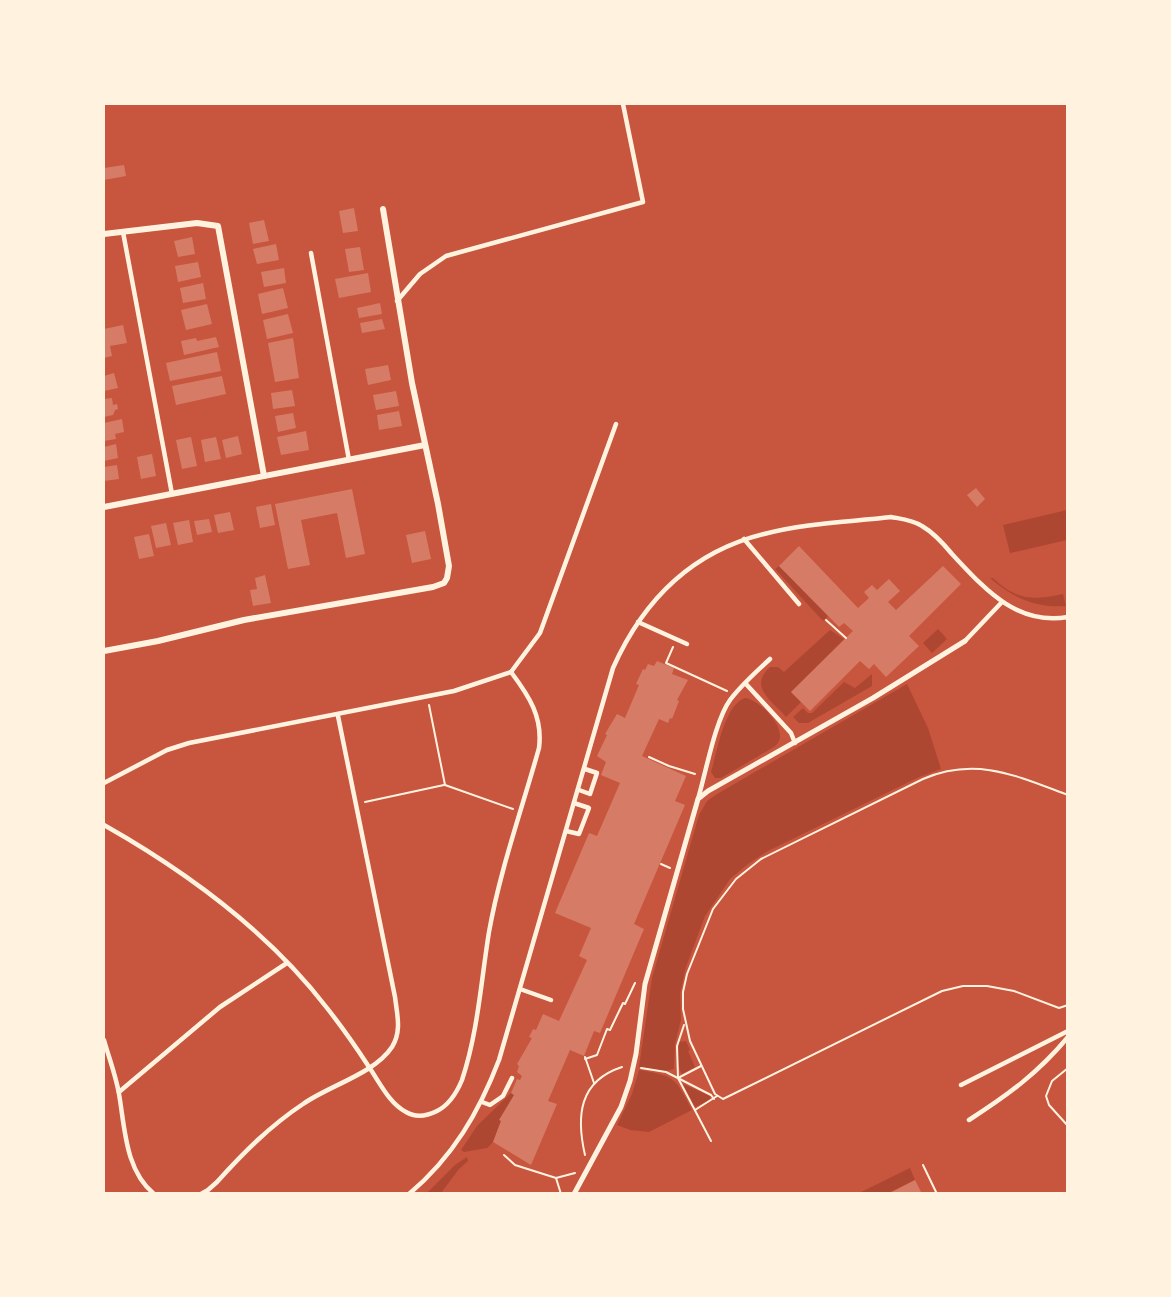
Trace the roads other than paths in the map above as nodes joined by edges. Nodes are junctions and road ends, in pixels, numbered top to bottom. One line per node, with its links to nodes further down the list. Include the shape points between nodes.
1 (623, 104): 6 (lane, via 644,202 446,256 420,274)
2 (383, 208): 6 (street)
3 (123, 232): 4 (street); 10 (street, via 197,224 218,226); 11 (lane)
4 (104, 234)
5 (311, 253): 9 (lane)
6 (397, 301): 8 (street)
7 (616, 424): 22 (lane, via 540,633)
8 (425, 445): 9 (street); 20 (street, via 449,566 444,583 243,620)
9 (349, 460): 10 (street)
10 (264, 476): 11 (street)
11 (172, 494): 12 (street)
12 (104, 507)
13 (744, 539): 14 (lane, via 785,530 905,519 933,534); 15 (lane); 17 (lane, via 687,570 660,593)
14 (1002, 602): 16 (lane, via 1028,615); 18 (lane)
15 (798, 604)
16 (1068, 617)
17 (638, 622): 19 (lane); 26 (lane, via 613,668)
18 (965, 641): 25 (street)
19 (687, 644)
20 (104, 651)
21 (770, 659): 23 (lane)
22 (511, 672): 24 (lane, via 468,688); 39 (lane, via 535,708 541,734 489,932 476,1026 462,1080 456,1093 438,1110 419,1116 407,1113 389,1098)
23 (746, 684): 25 (lane); 29 (lane, via 724,711)
24 (338, 716): 27 (lane, via 189,743 167,750); 39 (lane, via 398,1020 398,1034 392,1046)
25 (795, 743): 29 (street)
26 (585, 769): 28 (lane); 28 (lane, via 597,773 590,794)
27 (104, 783)
28 (579, 790): 30 (lane)
29 (698, 799): 48 (street, via 645,984 630,1081 621,1107)
30 (574, 803): 32 (lane); 32 (lane, via 589,808 579,834)
31 (104, 825): 33 (lane, via 224,904)
32 (566, 831): 34 (lane)
33 (287, 963): 39 (lane, via 327,1008); 42 (lane, via 220,1007)
34 (520, 989): 35 (lane); 43 (lane)
35 (551, 1000)
36 (1068, 1031): 41 (lane)
37 (1068, 1037): 44 (lane, via 1011,1093)
38 (104, 1040): 42 (lane)
39 (370, 1068): 46 (lane, via 304,1102 268,1128)
40 (512, 1078): 43 (lane, via 502,1098 490,1105)
41 (961, 1085)
42 (119, 1092): 45 (lane, via 133,1166)
43 (482, 1102): 47 (lane, via 451,1150)
44 (969, 1120)
45 (154, 1194)
46 (201, 1194)
47 (409, 1194)
48 (574, 1194)

